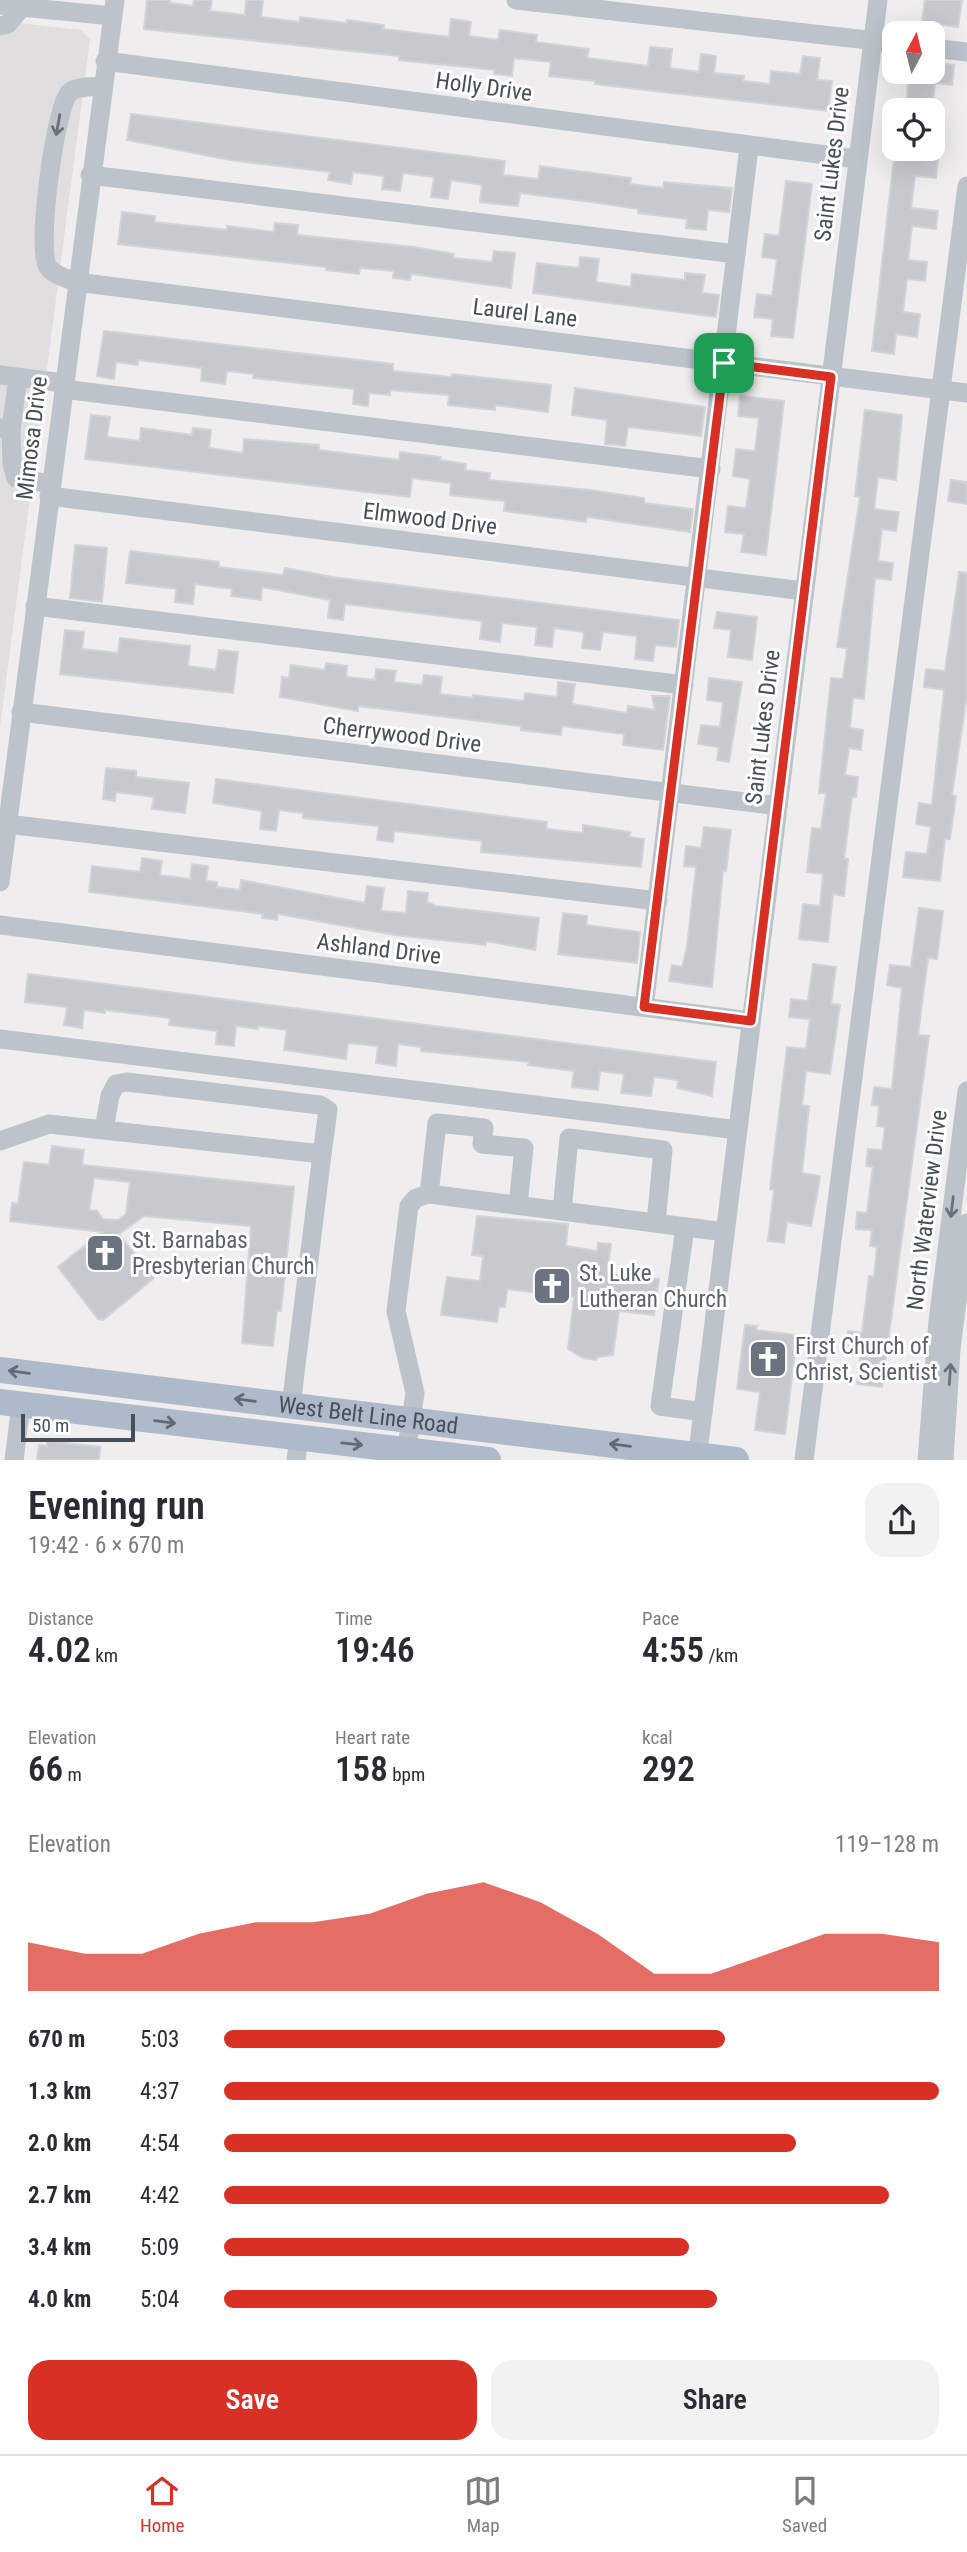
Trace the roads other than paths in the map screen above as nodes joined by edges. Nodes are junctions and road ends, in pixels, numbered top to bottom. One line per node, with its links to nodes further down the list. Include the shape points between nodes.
1 (516, 0): 7 (street)
2 (877, 0): 7 (street, Saint Lukes Drive)
3 (0, 5): 4 (street)
4 (22, 7): 5 (street); 6 (street)
5 (114, 8): 11 (street, Mimosa Drive)
6 (0, 26)
7 (873, 40): 8 (street); 14 (street, Saint Lukes Drive)
8 (882, 41)
9 (945, 49): 10 (street)
10 (967, 52)
11 (105, 61): 12 (street, Mimosa Drive); 13 (street, Holly Drive)
12 (102, 86): 15 (street, Mimosa Drive); 18 (street, one-way to 18, via 69,93 58,116 43,234 45,260 48,267)
13 (750, 147): 14 (street, Holly Drive); 17 (street)
14 (857, 159): 21 (street, Saint Lukes Drive)
15 (90, 176): 17 (street); 18 (street, Mimosa Drive)
16 (967, 186): 23 (street)
17 (736, 254): 19 (street)
18 (76, 282): 19 (street, Laurel Lane); 22 (street, Mimosa Drive)
19 (724, 363): 21 (street, Laurel Lane); 26 (street)
20 (9, 376): 22 (street); 25 (street)
21 (831, 377): 23 (street, Laurel Lane); 29 (street, Saint Lukes Drive)
22 (63, 386): 26 (street); 27 (street, Mimosa Drive)
23 (942, 390): 24 (street, Laurel Lane); 66 (street)
24 (967, 393)
25 (6, 428): 27 (street, Elmwood Drive, via 16,478)
26 (711, 469): 28 (street)
27 (50, 490): 28 (street, Elmwood Drive); 30 (street, Mimosa Drive)
28 (697, 578): 29 (street, Elmwood Drive); 31 (street)
29 (804, 591): 35 (street, Saint Lukes Drive)
30 (35, 606): 31 (street); 32 (street, Mimosa Drive)
31 (684, 685): 34 (street)
32 (21, 712): 33 (street, Mimosa Drive); 34 (street, Cherrywood Drive)
33 (7, 771): 36 (street, Mimosa Drive)
34 (672, 793): 35 (street, Cherrywood Drive); 38 (street)
35 (778, 806): 41 (street, Saint Lukes Drive)
36 (7, 824): 37 (street, Mimosa Drive); 38 (street)
37 (0, 882)
38 (658, 901): 40 (street)
39 (0, 925): 40 (street, Ashland Drive)
40 (644, 1007): 41 (street, Ashland Drive)
41 (751, 1021): 45 (street, Saint Lukes Drive)
42 (0, 1039): 45 (street)
43 (967, 1091): 67 (street, North Waterview Drive, one-way to 67, via 938,1321)
44 (104, 1129): 46 (street, via 49,1124); 47 (street); 47 (street, via 116,1084 141,1083 320,1105 328,1110)
45 (738, 1130): 54 (street, Saint Lukes Drive)
46 (0, 1141)
47 (322, 1154): 57 (street)
48 (429, 1194): 49 (street); 49 (street, via 437,1123 484,1128 482,1144 524,1148); 59 (street, via 408,1206 396,1311 415,1393)
49 (518, 1205): 50 (street)
50 (562, 1211): 51 (street); 51 (street, via 569,1138 650,1148 663,1150)
51 (656, 1223): 53 (street)
52 (967, 1223): 68 (street, North Waterview Drive, one-way to 52, via 951,1349)
53 (684, 1227): 54 (street); 58 (street, via 660,1406)
54 (725, 1232): 58 (street, Saint Lukes Drive)
55 (0, 1370): 57 (main road, West Belt Line Road, one-way to 55)
56 (10, 1403): 60 (main road, West Belt Line Road, one-way to 60); 61 (street)
57 (291, 1406): 59 (main road, West Belt Line Road)
58 (703, 1412): 63 (street, Saint Lukes Drive)
59 (410, 1418): 62 (street); 63 (main road, West Belt Line Road, one-way to 59)
60 (297, 1449): 62 (main road, West Belt Line Road, one-way to 62)
61 (10, 1451)
62 (405, 1455): 64 (main road, West Belt Line Road)
63 (697, 1458): 65 (main road, West Belt Line Road)
64 (488, 1460)
65 (736, 1460)
66 (804, 1460)
67 (927, 1460)
68 (944, 1460)

